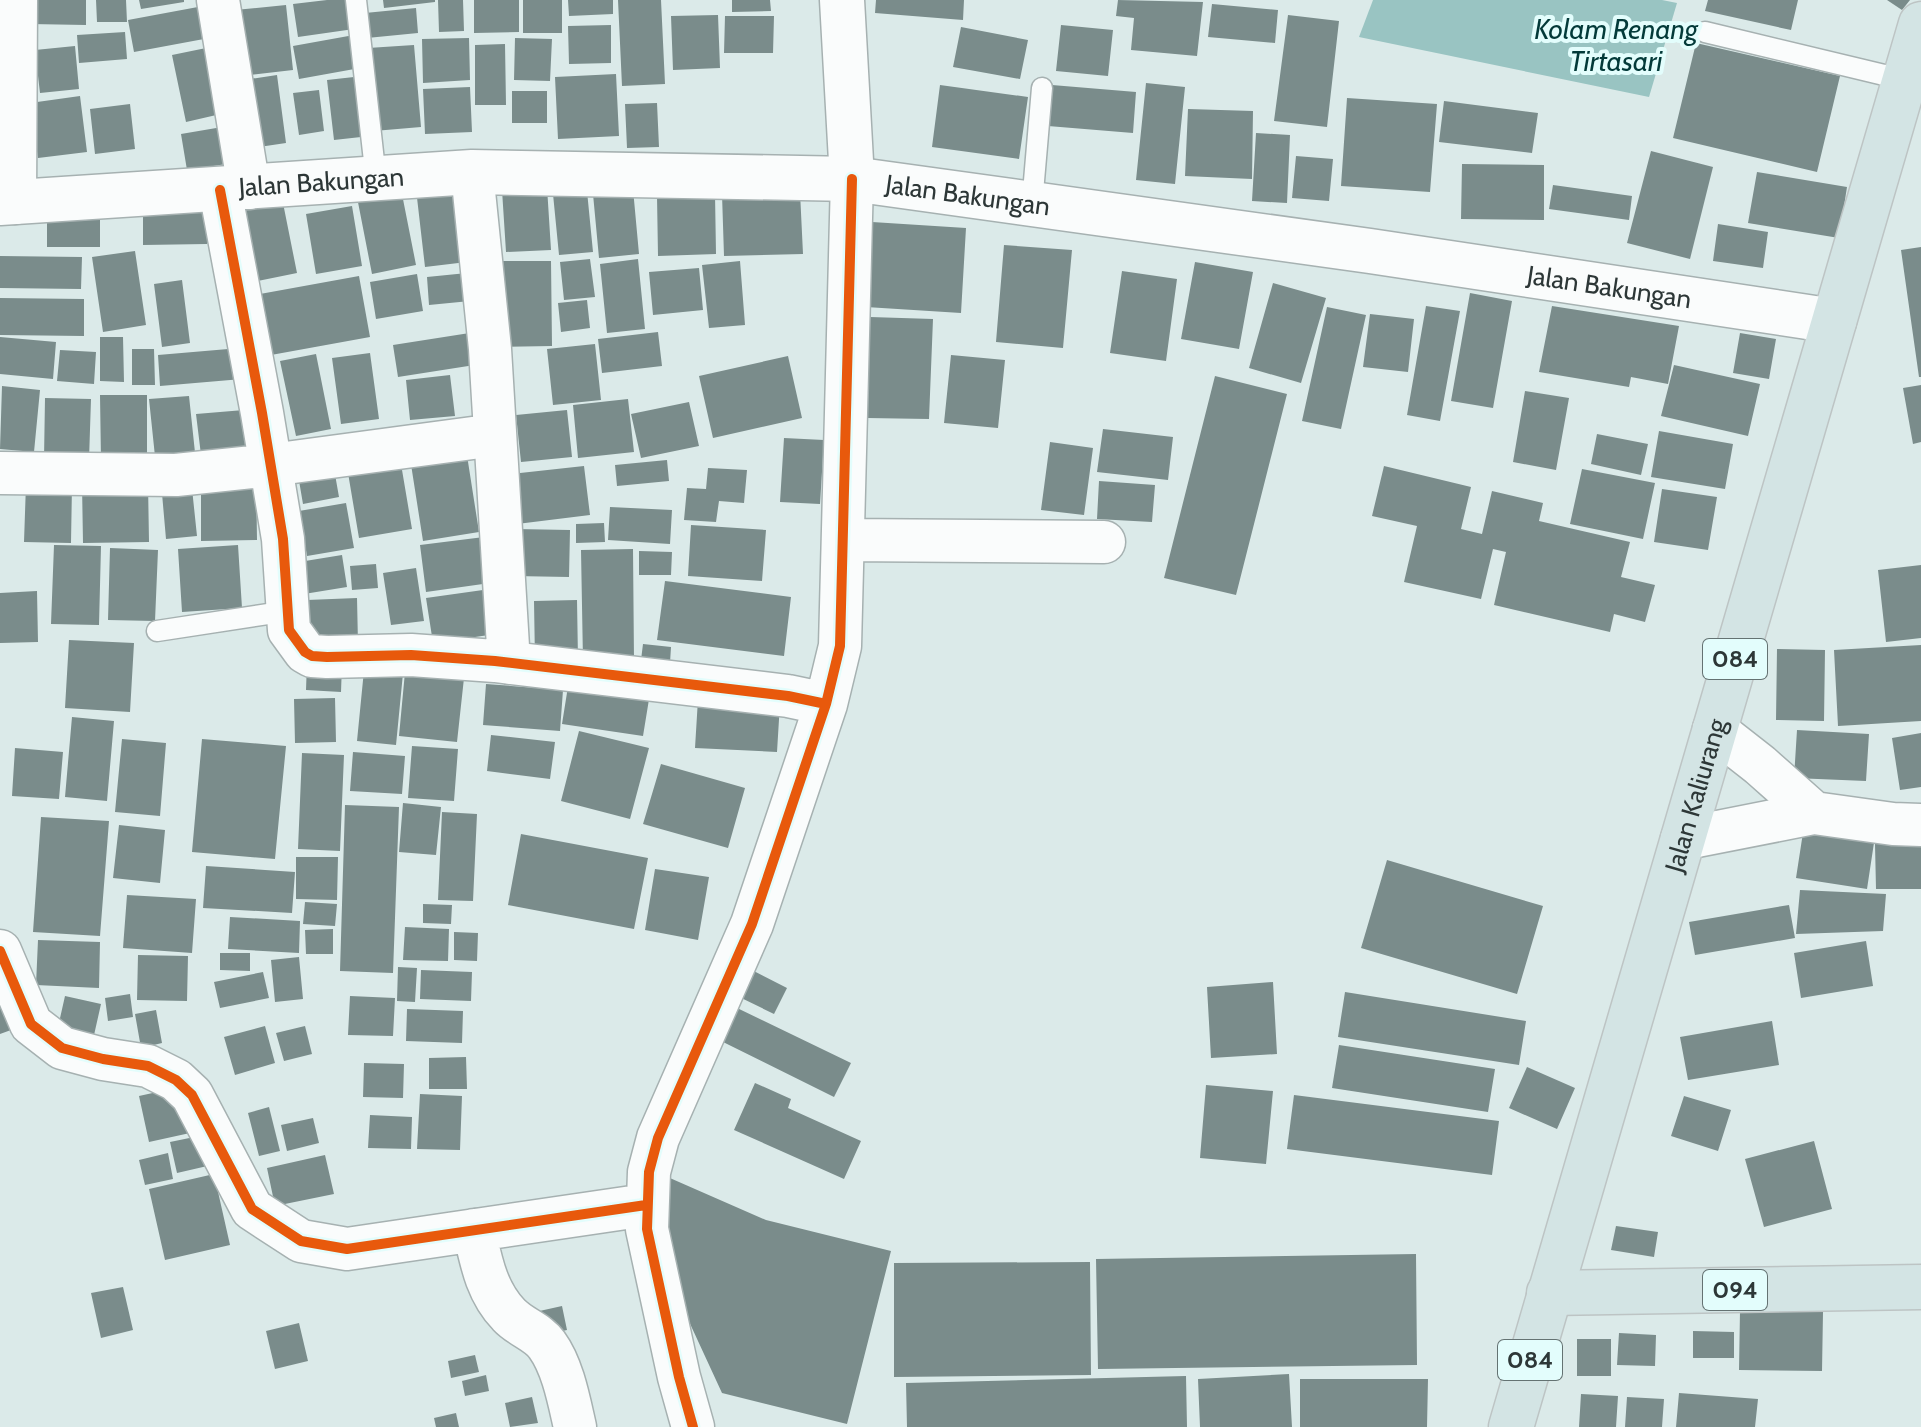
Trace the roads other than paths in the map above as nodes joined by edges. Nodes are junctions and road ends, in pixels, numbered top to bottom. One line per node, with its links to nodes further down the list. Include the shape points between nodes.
1 (16, 0): 13 (street)
2 (218, 0): 12 (street)
3 (356, 0): 10 (lane)
4 (842, 0): 11 (main road)
5 (1921, 24): 7 (main road, Jalan Kaliurang / 084)
6 (1705, 32): 7 (lane)
7 (1905, 80): 15 (main road, Jalan Kaliurang / 084)
8 (1042, 88): 14 (lane)
9 (472, 172): 10 (main road, Jalan Bakungan); 11 (main road, Jalan Bakungan); 16 (street)
10 (376, 179): 12 (main road, Jalan Bakungan)
11 (852, 179): 14 (main road, Jalan Bakungan); 19 (street)
12 (234, 189): 13 (main road, Jalan Bakungan); 17 (street)
13 (8, 203)
14 (1032, 204): 15 (main road, Jalan Bakungan)
15 (1834, 321): 25 (main road, Jalan Kaliurang / 084)
16 (495, 435): 17 (street); 23 (street)
17 (271, 465): 18 (street, via 176,475); 21 (street)
18 (0, 473)
19 (843, 540): 20 (street); 24 (street, via 840,646)
20 (1104, 542)
21 (288, 611): 22 (lane); 23 (street, via 289,630 312,656 411,655)
22 (157, 631)
23 (509, 663): 24 (street)
24 (826, 704): 30 (street, via 752,924 658,1138)
25 (1714, 729): 26 (street); 28 (main road, Jalan Kaliurang / 084)
26 (1814, 813): 27 (street); 28 (street)
27 (1921, 825)
28 (1682, 839): 33 (main road, Jalan Kaliurang / 084)
29 (0, 951): 31 (street, via 31,1024 62,1048 148,1066 176,1080 192,1095 252,1209 301,1241 347,1249)
30 (646, 1205): 31 (street); 35 (street, via 650,1247)
31 (474, 1230): 34 (street, via 483,1273 498,1300 553,1354)
32 (1921, 1287): 33 (main road, 094)
33 (1549, 1293): 36 (main road, Jalan Kaliurang / 084)
34 (575, 1427)
35 (693, 1427)
36 (1511, 1427)

